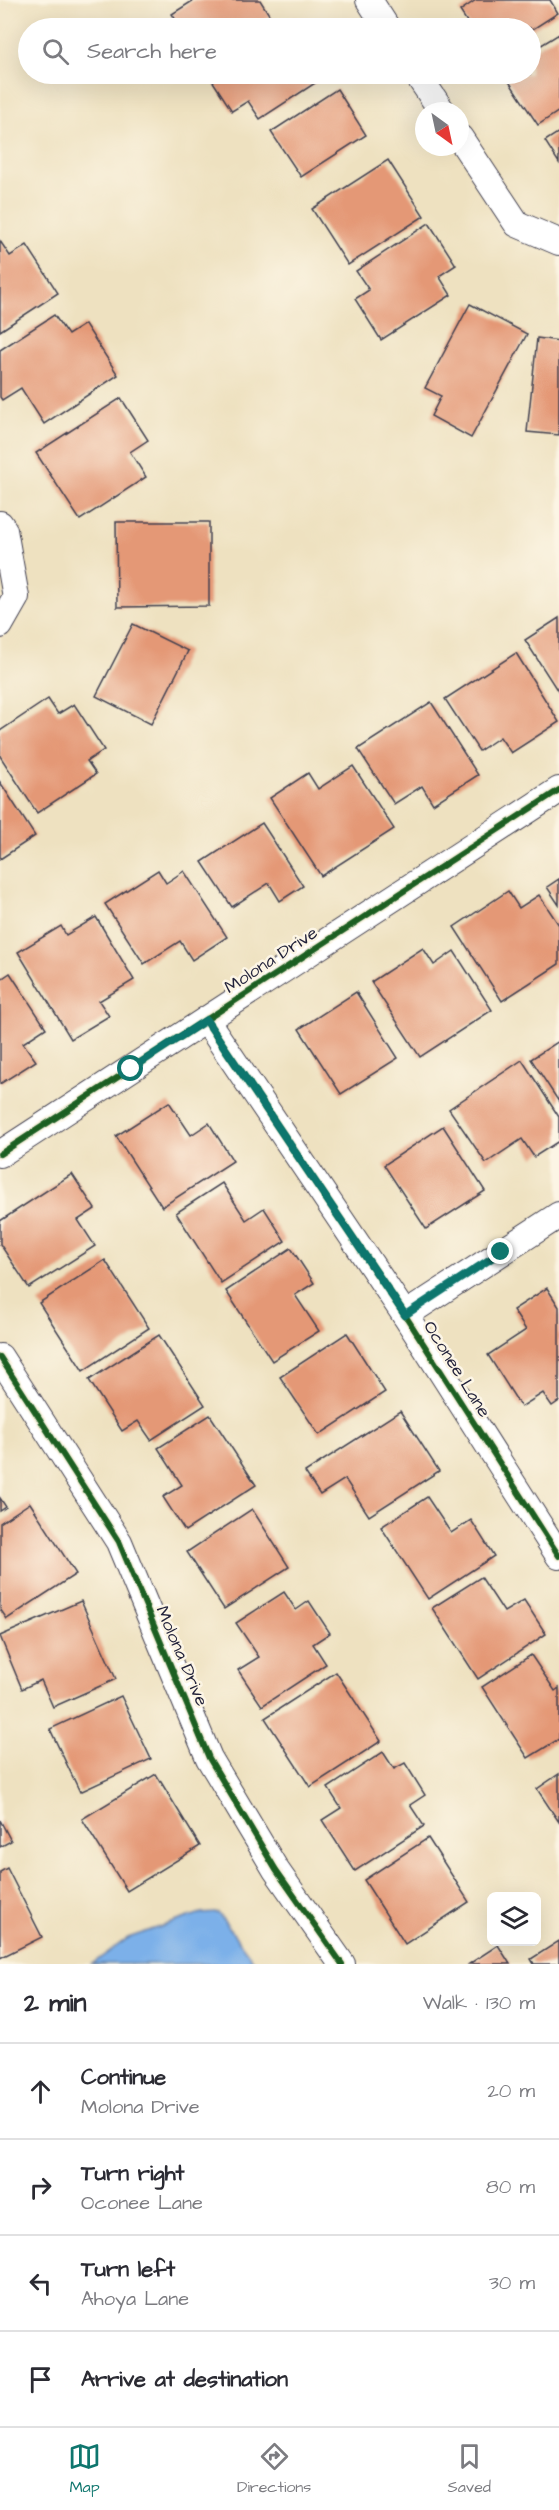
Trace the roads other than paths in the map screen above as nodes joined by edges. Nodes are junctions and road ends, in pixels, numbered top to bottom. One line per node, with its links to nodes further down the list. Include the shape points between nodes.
1 (369, 0): 2 (street)
2 (381, 18)
3 (424, 84): 4 (street)
4 (436, 102)
5 (469, 152): 6 (street, via 517,224)
6 (559, 242)
7 (0, 524): 8 (street, via 16,597)
8 (0, 625)
9 (559, 790): 10 (street, Molona Drive)
10 (206, 1020): 11 (street, Molona Drive); 13 (street, Oconee Lane)
11 (0, 1154)
12 (559, 1215): 13 (street)
13 (405, 1315): 15 (street, Oconee Lane)
14 (0, 1357): 16 (street, Molona Drive, via 119,1542 209,1758 276,1870)
15 (559, 1556)
16 (342, 1964)

